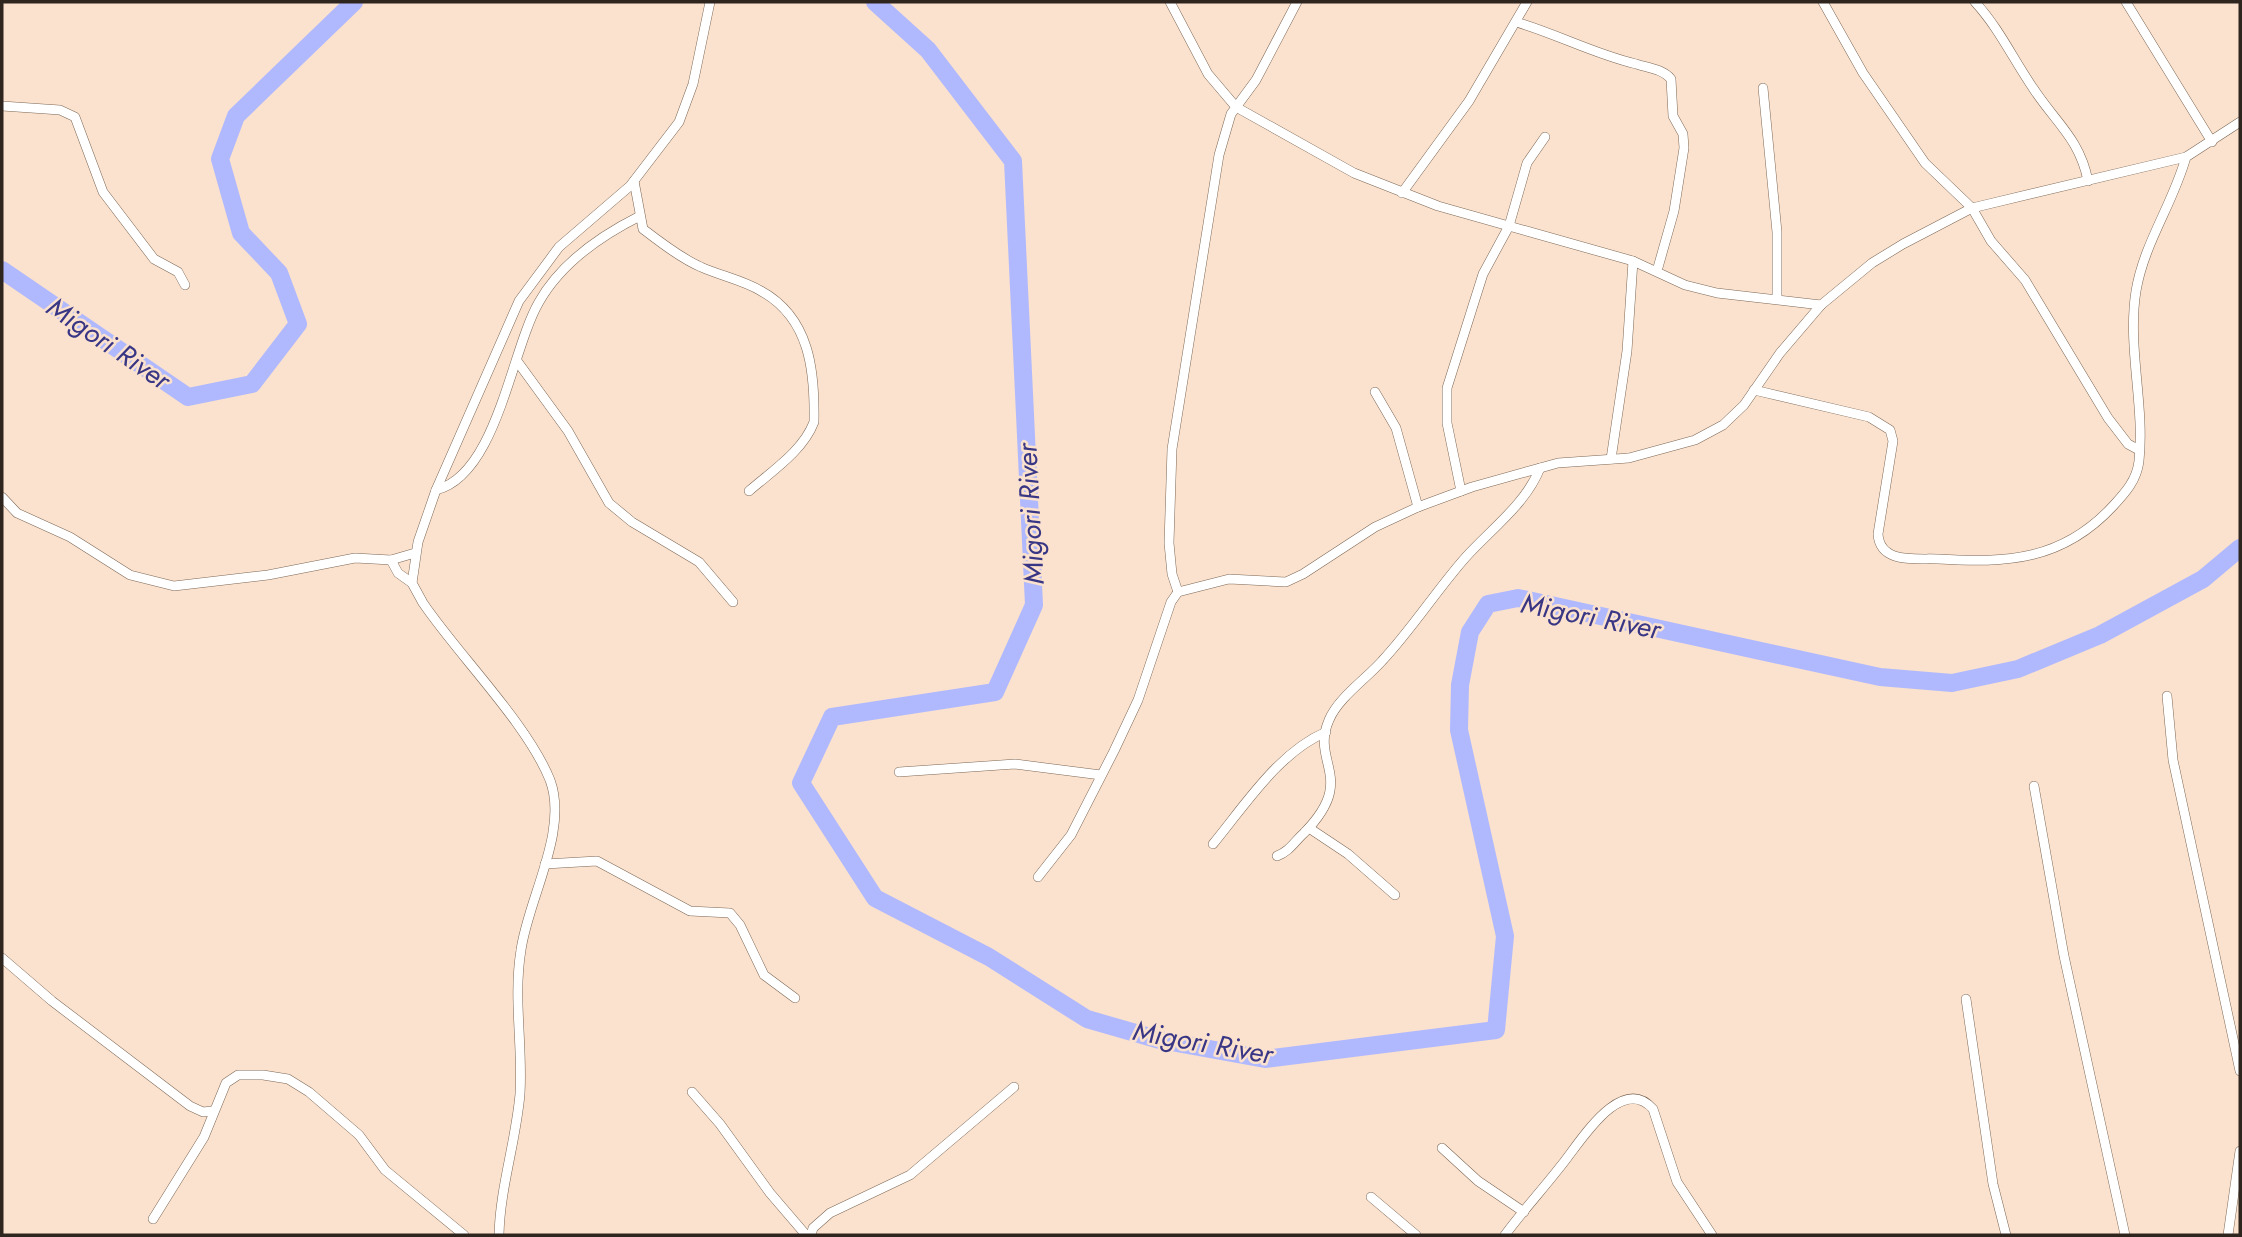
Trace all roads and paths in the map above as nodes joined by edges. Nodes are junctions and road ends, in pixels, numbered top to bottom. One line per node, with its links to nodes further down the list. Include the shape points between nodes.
1 (710, 2): 16 (street, via 680,122)
2 (1170, 2): 11 (street, via 1208,74)
3 (1297, 2): 11 (street, via 1256,80)
4 (1527, 2): 8 (street)
5 (1823, 2): 19 (street, via 1863,73 1925,163)
6 (1975, 2): 17 (street, via 2035,92 2071,134)
7 (2126, 2): 14 (street)
8 (1516, 22): 18 (street, via 1469,101); 23 (street, via 1661,71 1671,79 1673,116 1683,134 1684,148 1674,211)
9 (1763, 88): 25 (street, via 1777,232)
10 (2, 106): 24 (street, via 60,110 75,117 103,192 154,258 178,272)
11 (1236, 107): 18 (street, via 1343,168); 41 (street, via 1217,164 1172,449 1170,562)
12 (2240, 122): 14 (street)
13 (1545, 137): 21 (street, via 1527,163)
14 (2212, 142): 15 (street)
15 (2186, 157): 17 (street); 30 (street, via 2136,289)
16 (634, 181): 20 (street); 33 (street, via 559,247 519,301)
17 (2088, 181): 19 (street)
18 (1402, 193): 21 (street)
19 (1972, 208): 26 (street, via 1872,263); 30 (street, via 1991,241 2040,300 2108,418 2128,444)
20 (640, 216): 27 (street, via 597,240 558,276 537,305); 34 (street, via 643,229 698,266 773,299 802,331 814,422 788,458)
21 (1509, 226): 22 (street); 35 (street, via 1483,274 1445,399)
22 (1633, 261): 23 (street); 31 (street, via 1627,351)
23 (1657, 271): 25 (street, via 1699,289)
24 (185, 285)
25 (1777, 299): 26 (street)
26 (1821, 305): 28 (street)
27 (517, 361): 33 (street, via 495,422 468,467 455,484); 42 (street, via 568,431 603,496 632,522 699,562)
28 (1755, 390): 30 (street, via 1869,417 1890,430 1893,441 1878,534 1882,550 1895,556 2001,561 2063,545 2105,515 2125,493 2136,474); 31 (street, via 1735,415 1711,433 1651,454)
29 (1375, 392): 37 (street, via 1400,438)
30 (2139, 450)
31 (1611, 459): 32 (street)
32 (1540, 468): 35 (street); 44 (street, via 1529,488 1466,556 1395,647 1338,707)
33 (436, 490): 38 (street)
34 (749, 491)
35 (1461, 491): 37 (street)
36 (2, 497): 39 (street, via 18,513 70,537 117,568 163,585 223,582 355,558)
37 (1418, 507): 41 (street, via 1362,534 1295,578 1275,582 1229,579)
38 (415, 553): 39 (street); 40 (street)
39 (391, 560): 40 (street, via 398,573)
40 (412, 583): 51 (street, via 544,768 551,783 555,819)
41 (1178, 592): 46 (street, via 1167,611 1138,699)
42 (733, 602)
43 (2167, 696): 57 (street, via 2173,760)
44 (1326, 732): 48 (street, via 1332,784 1324,810); 49 (street, via 1290,755)
45 (899, 772): 46 (street, via 1015,764)
46 (1101, 775): 52 (street, via 1071,835)
47 (2034, 786): 73 (street, via 2064,956)
48 (1309, 828): 50 (street, via 1290,850); 53 (street)
49 (1213, 844)
50 (1277, 856)
51 (545, 864): 55 (street, via 597,862 690,911 730,912 764,975); 67 (street, via 525,927 518,968 520,1094)
52 (1038, 877)
53 (1395, 895)
54 (2, 958): 60 (street, via 190,1106)
55 (795, 998)
56 (1966, 999): 72 (street, via 1993,1184)
57 (2240, 1071)
58 (1014, 1087): 68 (street, via 910,1175 830,1213)
59 (691, 1092): 68 (street)
60 (212, 1111): 65 (street, via 204,1137); 66 (street, via 233,1077 274,1076 294,1082 359,1135 385,1170)
61 (1442, 1148): 64 (street, via 1478,1181)
62 (2240, 1151): 74 (street)
63 (1371, 1197): 69 (street)
64 (1524, 1212): 70 (street); 71 (street, via 1594,1123 1610,1108 1639,1099 1653,1109 1677,1182)
65 (153, 1219)
66 (464, 1235)
67 (499, 1235)
68 (808, 1235)
69 (1416, 1235)
70 (1505, 1235)
71 (1712, 1235)
72 (2006, 1235)
73 (2125, 1235)
74 (2228, 1235)

